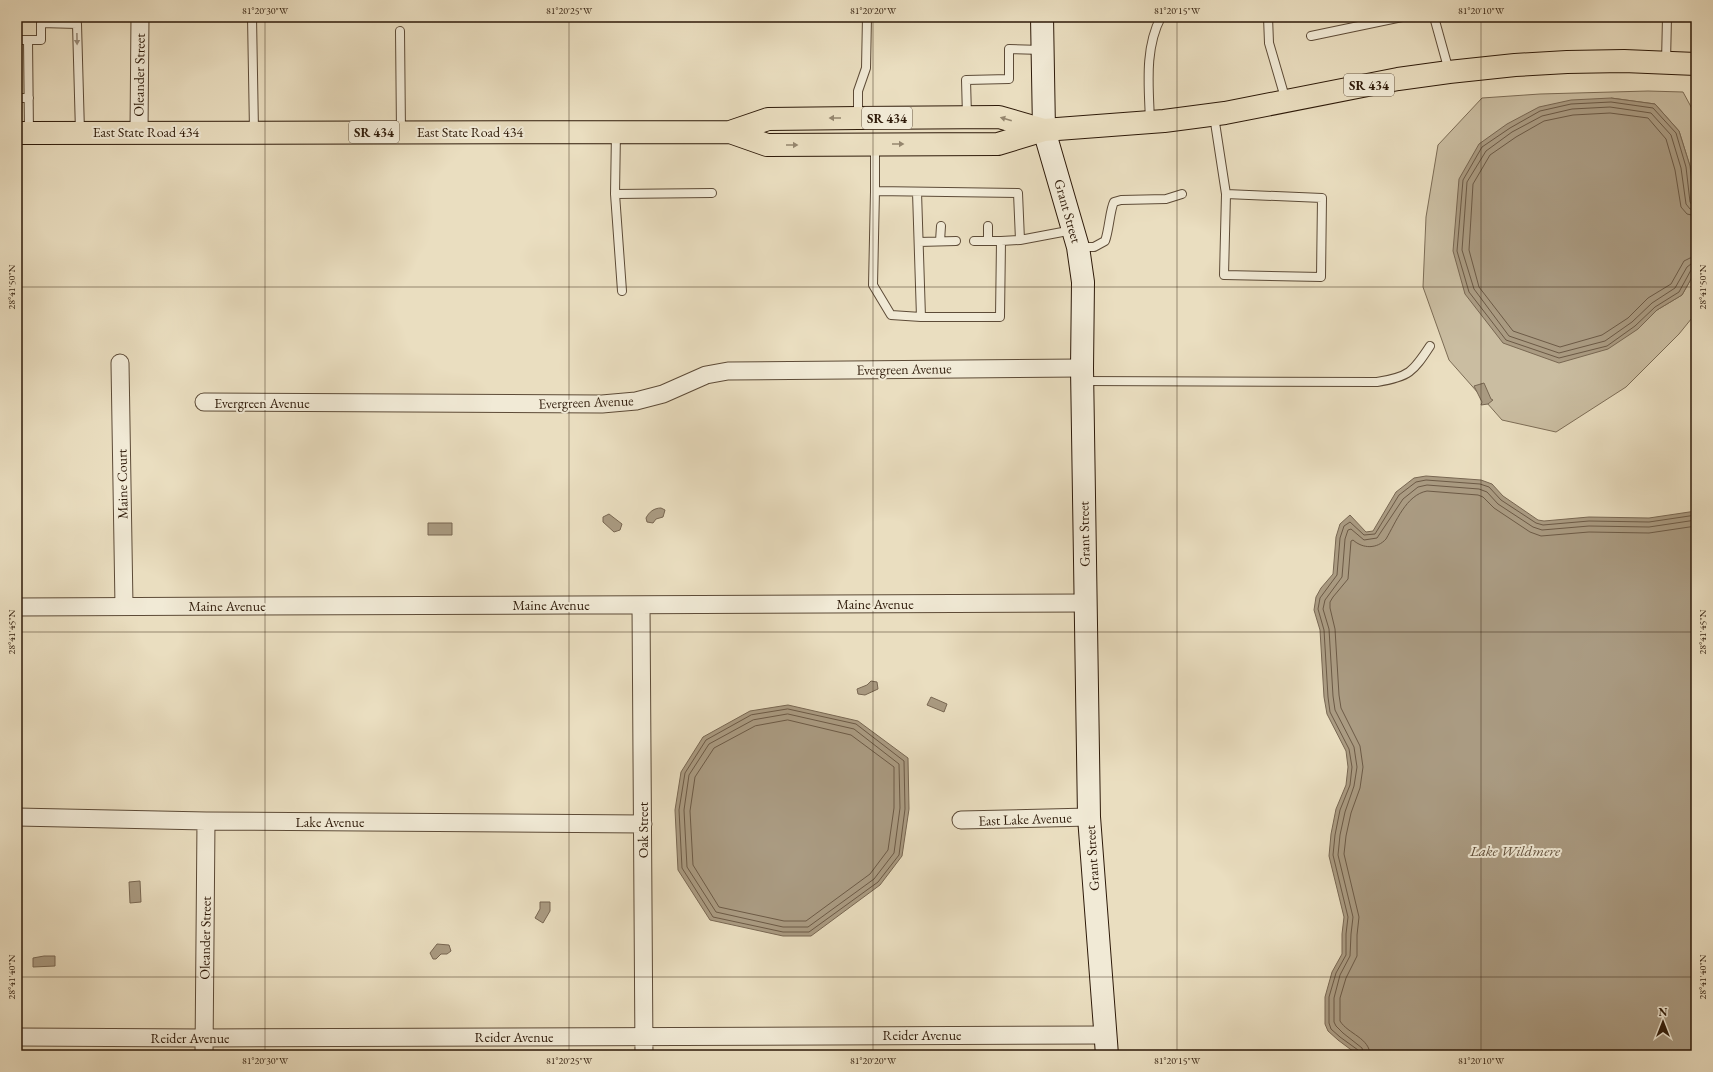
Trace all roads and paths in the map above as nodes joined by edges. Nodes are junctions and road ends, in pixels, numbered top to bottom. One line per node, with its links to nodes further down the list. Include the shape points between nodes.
1 (140, 17): 26 (street, Oleander Street)
2 (252, 17): 27 (lane)
3 (867, 17): 23 (lane, via 866,68 858,91)
4 (1042, 17): 14 (street, Grant Street)
5 (1161, 17): 24 (lane, via 1155,28 1148,75)
6 (1268, 17): 20 (lane, via 1268,43)
7 (1402, 17): 11 (lane)
8 (1434, 17): 17 (lane)
9 (1667, 17): 15 (lane)
10 (400, 31): 28 (lane)
11 (1311, 36)
12 (17, 40): 13 (lane)
13 (28, 40): 19 (lane); 32 (lane, one-way to 32, via 41,40 41,23 77,24)
14 (1042, 50): 22 (lane, via 1009,49 1009,79 966,80); 25 (street, Grant Street)
15 (1666, 62): 16 (main road, SR 434); 17 (main road, SR 434, via 1567,62)
16 (1696, 64)
17 (1449, 72): 20 (main road, SR 434)
18 (17, 98): 19 (lane)
19 (29, 98): 31 (lane)
20 (1286, 102): 21 (main road, SR 434)
21 (1214, 115): 24 (main road, SR 434); 39 (lane)
22 (967, 117): 23 (main road, SR 434); 25 (main road, SR 434, one-way to 22, via 999,117)
23 (858, 118): 30 (main road, SR 434, one-way to 30, via 768,119)
24 (1150, 123): 25 (main road, SR 434)
25 (1044, 130): 33 (main road, SR 434, one-way to 25, via 998,144); 42 (street, Grant Street)
26 (139, 132): 27 (main road, East State Road 434 / SR 434); 32 (main road, East State Road 434 / SR 434)
27 (254, 132): 28 (main road, East State Road 434 / SR 434)
28 (401, 132): 29 (main road, East State Road 434 / SR 434)
29 (616, 132): 30 (main road, East State Road 434 / SR 434); 37 (lane)
30 (730, 132): 33 (main road, SR 434, one-way to 33, via 767,145)
31 (23, 133): 32 (main road, East State Road 434 / SR 434)
32 (80, 133)
33 (875, 145): 34 (lane)
34 (875, 191): 35 (lane); 51 (lane, via 873,285 891,315)
35 (918, 192): 43 (lane, via 942,195 1018,192); 49 (lane)
36 (712, 193): 37 (lane)
37 (616, 194): 50 (lane)
38 (1182, 194): 42 (lane, via 1166,199 1114,202 1105,241 1094,247)
39 (1226, 194): 39 (lane, via 1224,275 1321,277 1322,198)
40 (941, 226): 44 (lane)
41 (988, 226): 47 (lane)
42 (1076, 238): 43 (lane); 54 (street, Grant Street, via 1083,282)
43 (1020, 240): 48 (lane)
44 (940, 241): 45 (lane); 49 (lane)
45 (956, 241)
46 (974, 241): 47 (lane)
47 (988, 241): 48 (lane)
48 (1001, 241): 51 (lane, via 1000,317)
49 (919, 242): 51 (lane)
50 (622, 291)
51 (921, 317)
52 (1430, 346): 54 (lane, via 1417,366 1407,374 1377,382)
53 (120, 363): 58 (street, Maine Court)
54 (1082, 374): 55 (street, Evergreen Avenue, via 728,371 706,375 663,394 636,401 602,404); 56 (street, Grant Street)
55 (204, 402)
56 (1086, 603): 57 (street, Maine Avenue); 61 (street, Grant Street)
57 (641, 605): 58 (street, Maine Avenue); 64 (street, Oak Street)
58 (124, 606): 59 (street, Maine Avenue)
59 (17, 607)
60 (17, 816): 63 (street, Lake Avenue)
61 (1089, 817): 62 (street, East Lake Avenue); 67 (street, Grant Street)
62 (962, 820)
63 (206, 821): 64 (street, Lake Avenue); 68 (street, Oleander Street)
64 (643, 824): 65 (street, Oak Street)
65 (644, 1036): 67 (street, Reider Avenue); 68 (street, Reider Avenue); 69 (street, Oak Street)
66 (17, 1037): 68 (street, Reider Avenue)
67 (1106, 1045)
68 (204, 1047)
69 (644, 1055)

